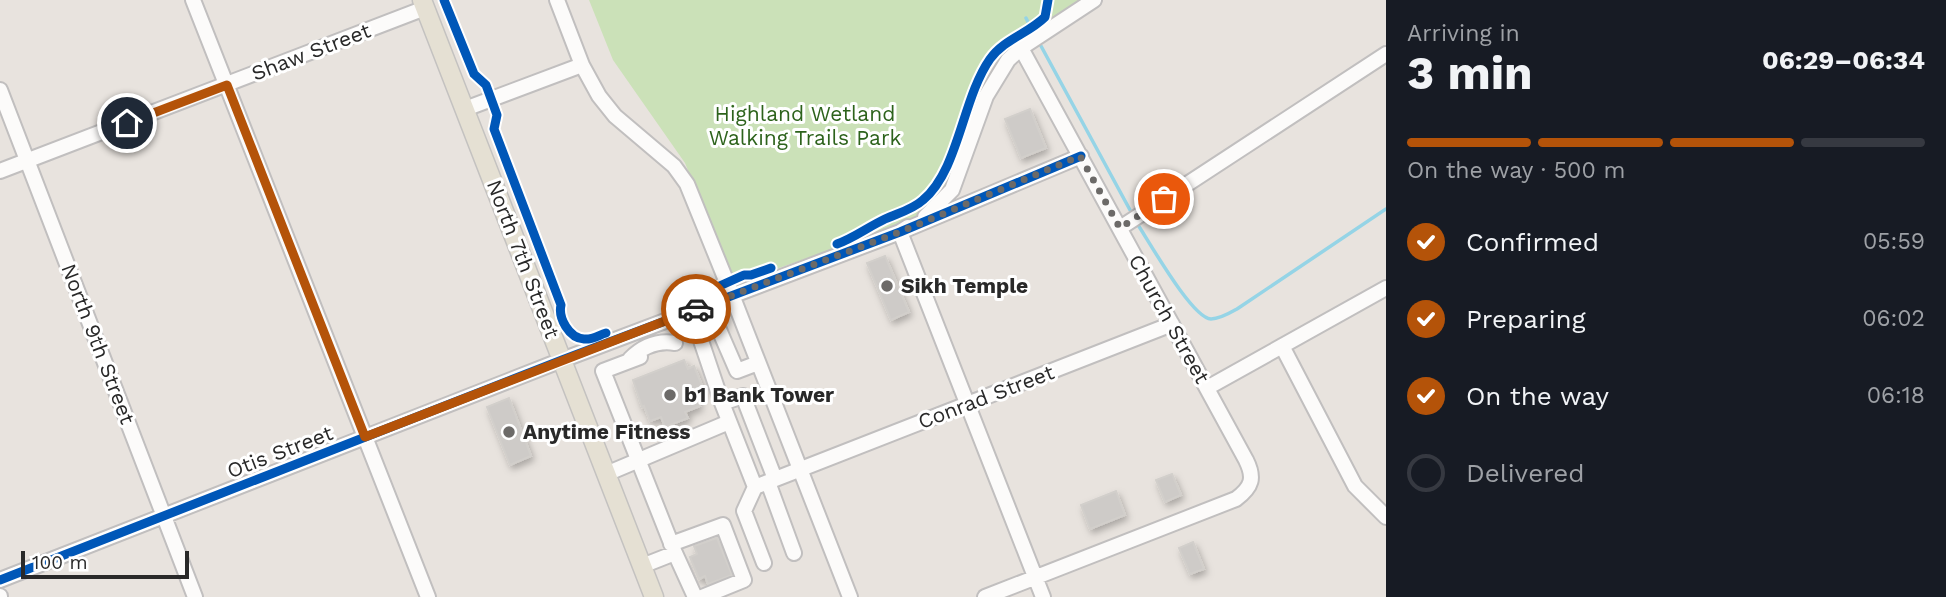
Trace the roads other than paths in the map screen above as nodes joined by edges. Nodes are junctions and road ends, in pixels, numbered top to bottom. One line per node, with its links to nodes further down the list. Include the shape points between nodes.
1 (193, 0): 8 (street)
2 (557, 0): 7 (street)
3 (1094, 0): 5 (street, Otis Street)
4 (424, 4): 8 (street, Shaw Street); 10 (main road, North 7th Street)
5 (1021, 48): 11 (street, Church Street); 15 (street, Otis Street, via 986,96 952,190 925,217)
6 (1386, 54): 14 (street)
7 (582, 65): 10 (street); 17 (street, via 605,105 681,174)
8 (227, 85): 12 (street, Shaw Street); 31 (street)
9 (0, 90): 12 (street, North 9th Street)
10 (465, 109): 25 (main road, North 7th Street)
11 (1080, 156): 14 (street, Church Street); 15 (street, Otis Street)
12 (27, 160): 13 (street, Shaw Street); 36 (street, North 9th Street)
13 (0, 171)
14 (1120, 228): 19 (street, Church Street)
15 (900, 232): 17 (street, Otis Street); 29 (street)
16 (1386, 288): 23 (street)
17 (733, 295): 18 (street, Otis Street); 26 (street)
18 (691, 311): 20 (street); 21 (street, Otis Street)
19 (1172, 324): 27 (street, Church Street); 29 (street, Conrad Street)
20 (699, 330): 22 (street); 26 (street, via 714,318 737,371); 28 (street)
21 (609, 343): 24 (street); 25 (street, Otis Street)
22 (675, 344): 24 (street); 24 (street, via 663,341 640,349)
23 (1282, 346): 27 (street); 37 (street, via 1355,486)
24 (634, 359): 32 (street, via 603,371)
25 (562, 360): 31 (street, Otis Street); 34 (main road, North 7th Street)
26 (758, 363): 33 (street)
27 (1207, 388): 42 (street, Church Street, via 1251,471 1247,491)
28 (722, 403): 30 (street); 35 (street, via 743,396)
29 (967, 405): 33 (street, Conrad Street); 42 (street)
30 (729, 422): 32 (street); 35 (street)
31 (365, 437): 36 (street, Otis Street); 45 (street)
32 (638, 460): 34 (street); 38 (street)
33 (800, 470): 35 (street, Conrad Street); 49 (street)
34 (606, 474): 41 (main road, North 7th Street)
35 (766, 483): 39 (street); 40 (street, via 744,511)
36 (164, 516): 43 (street, Otis Street); 44 (street, North 9th Street)
37 (1386, 517)
38 (673, 548): 41 (street); 47 (street); 48 (street, via 723,525 744,580)
39 (794, 554)
40 (764, 563)
41 (642, 566): 46 (main road, North 7th Street)
42 (1035, 577): 50 (street); 51 (street)
43 (0, 580)
44 (195, 597)
45 (428, 597)
46 (654, 597)
47 (695, 597)
48 (702, 597)
49 (850, 597)
50 (985, 597)
51 (1043, 597)

